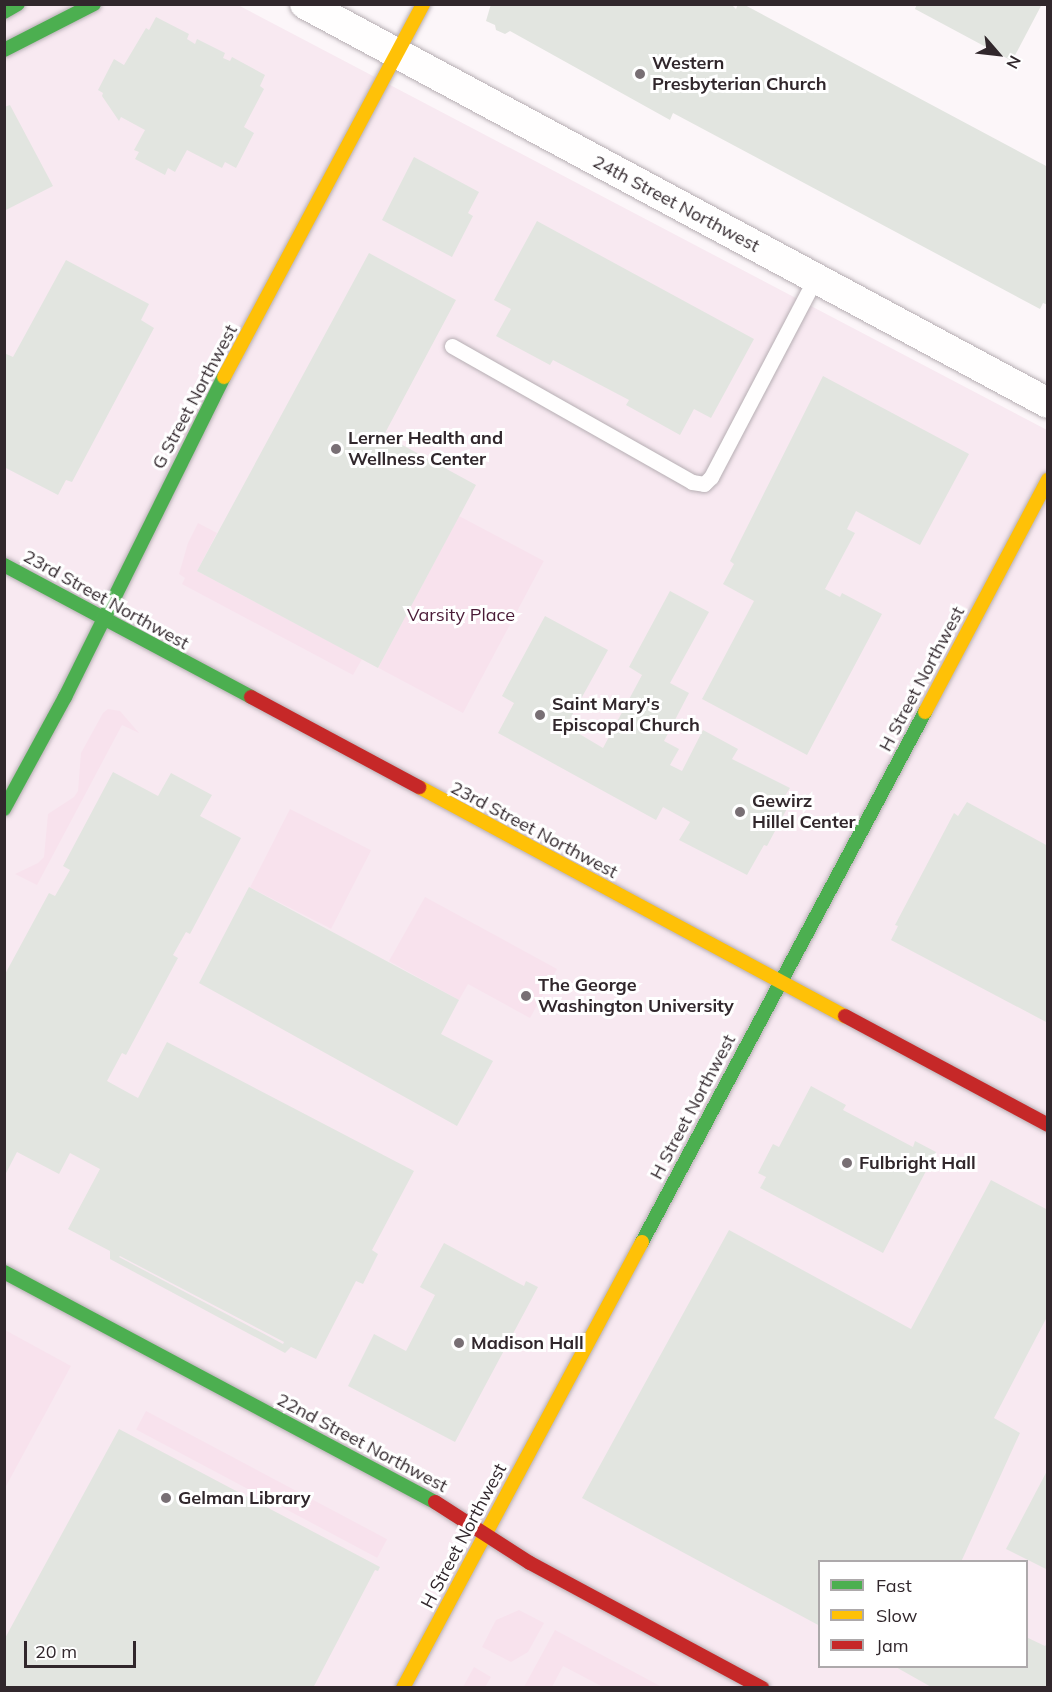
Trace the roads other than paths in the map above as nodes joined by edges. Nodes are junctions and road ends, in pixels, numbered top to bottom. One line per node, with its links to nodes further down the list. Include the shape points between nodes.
1 (18, 4): 5 (street)
2 (94, 4): 6 (street)
3 (305, 4): 7 (street, 24th Street Northwest)
4 (423, 4): 7 (street, G Street Northwest)
5 (4, 12)
6 (4, 50)
7 (397, 54): 8 (street, 24th Street Northwest); 13 (street, G Street Northwest, via 188,446)
8 (815, 279): 9 (lane, via 704,484 692,482); 10 (street, 24th Street Northwest)
9 (452, 346)
10 (1047, 403)
11 (1047, 480): 15 (street, H Street Northwest)
12 (4, 565): 13 (street, 23rd Street Northwest)
13 (103, 619): 14 (street, G Street Northwest); 15 (street, 23rd Street Northwest)
14 (4, 809)
15 (781, 982): 16 (street, 23rd Street Northwest); 18 (street, H Street Northwest)
16 (1047, 1125)
17 (4, 1272): 18 (street, 22nd Street Northwest, via 451,1511)
18 (485, 1534): 19 (street, H Street Northwest); 20 (street, 22nd Street Northwest, via 530,1563)
19 (402, 1688)
20 (762, 1688)

